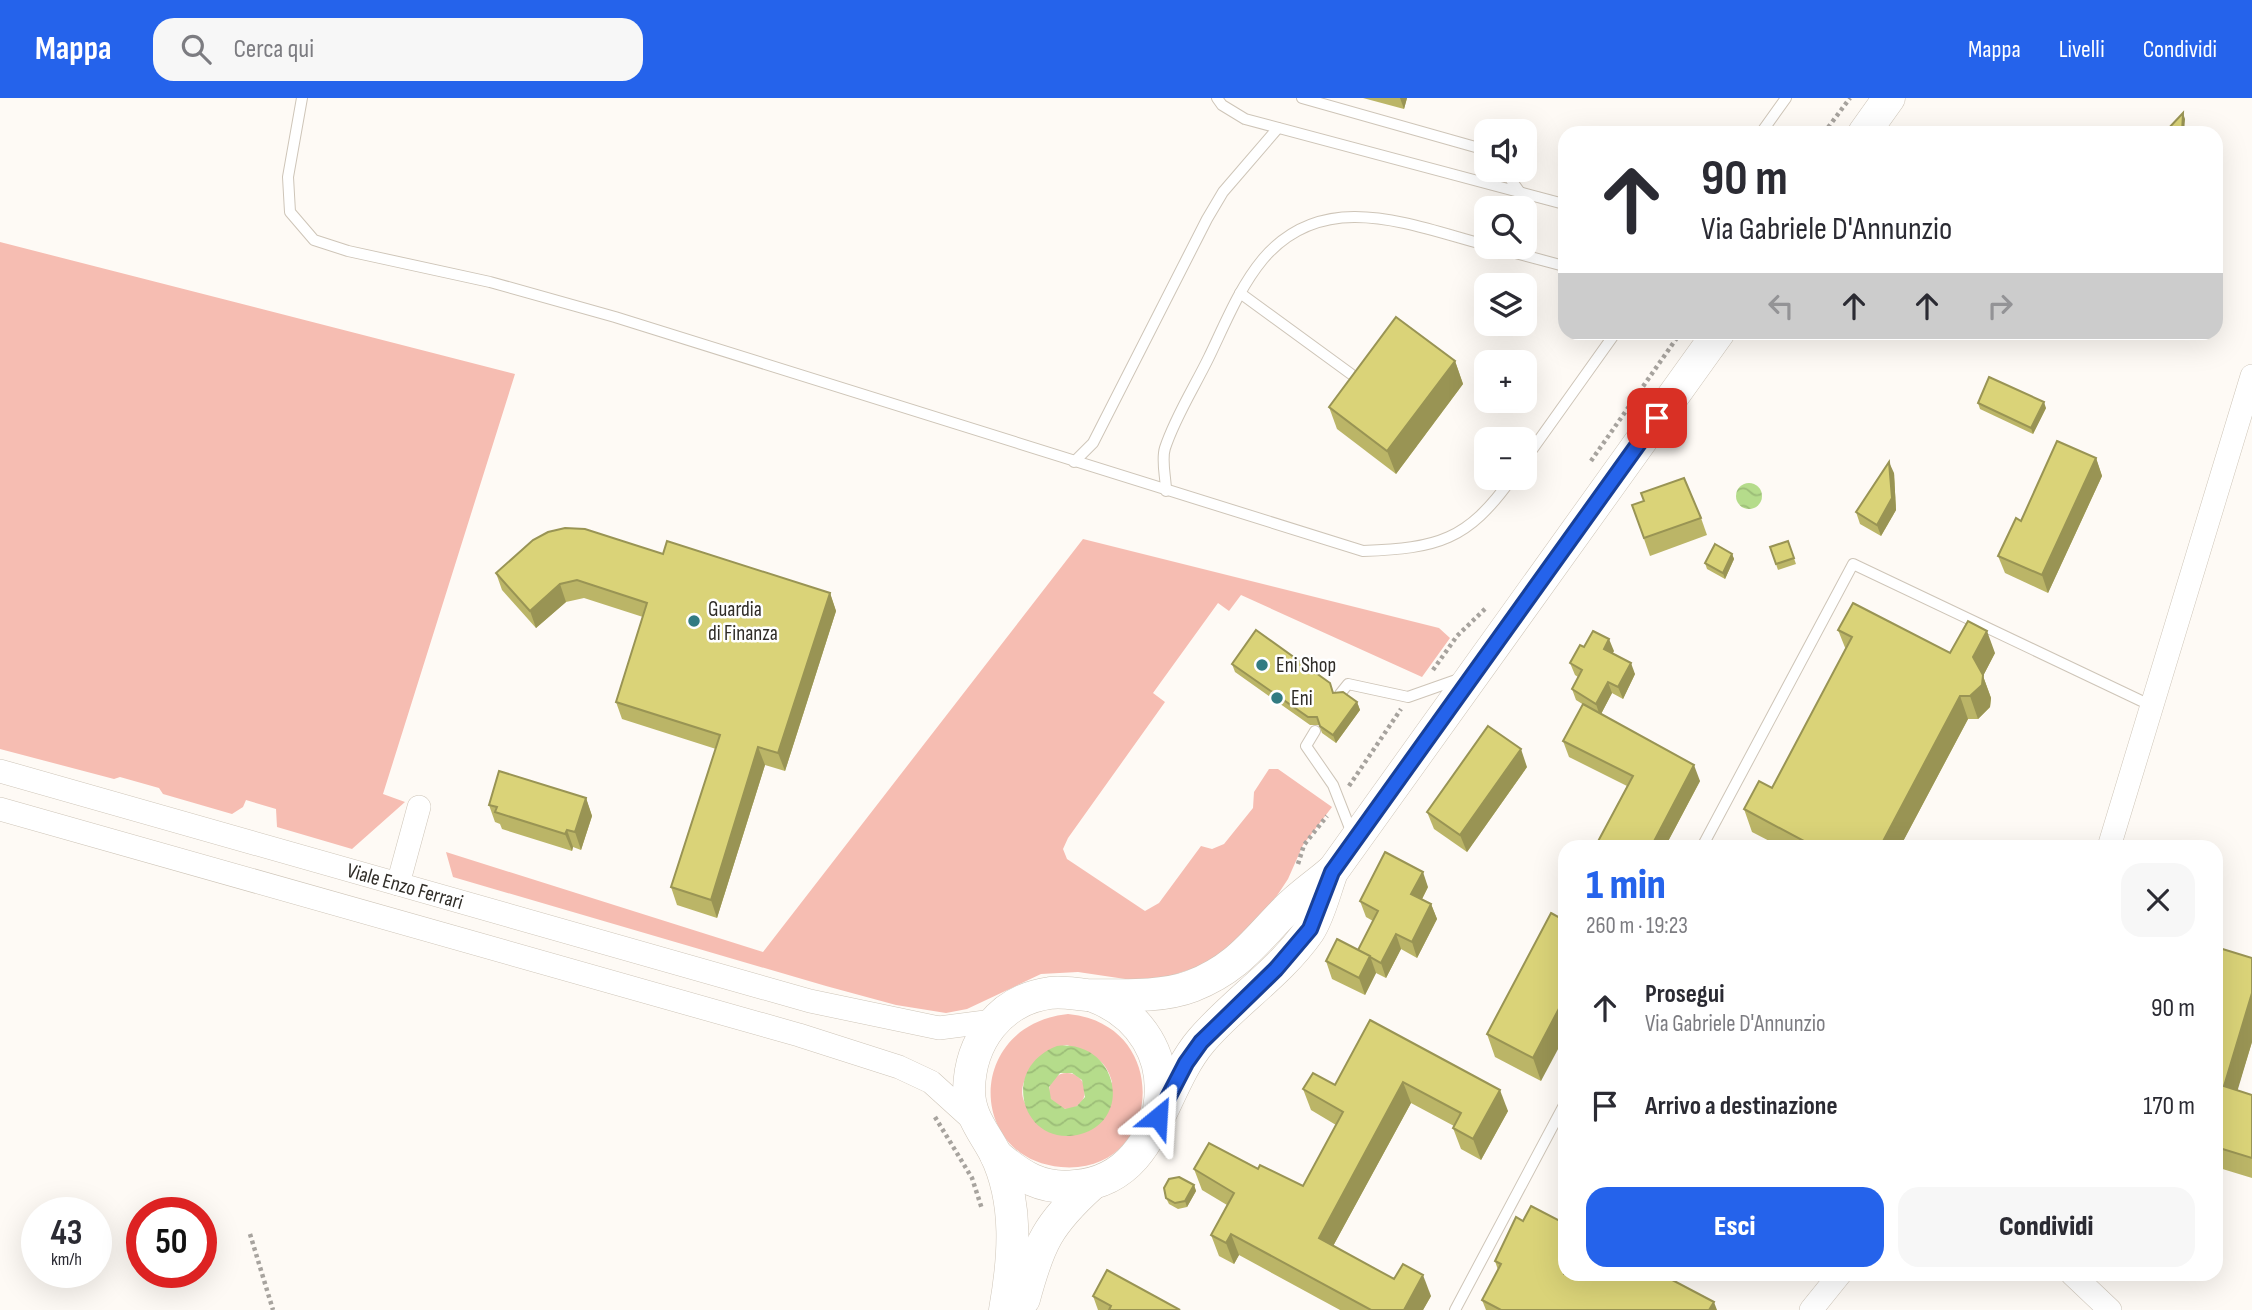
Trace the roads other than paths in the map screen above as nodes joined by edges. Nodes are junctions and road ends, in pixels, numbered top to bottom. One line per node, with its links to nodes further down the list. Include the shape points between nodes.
1 (302, 98): 22 (lane, via 288,177 290,212 314,240 615,317)
2 (1217, 98): 8 (lane, via 1245,119)
3 (1302, 98): 9 (lane)
4 (1786, 98): 6 (lane)
5 (1889, 98): 7 (main road)
6 (1766, 126)
7 (1869, 126)
8 (1278, 128): 11 (lane); 22 (lane, via 1223,192 1093,443)
9 (1474, 147)
10 (1513, 182): 11 (lane)
11 (1519, 191): 12 (lane)
12 (1558, 202)
13 (1474, 242): 16 (lane, via 1386,219 1356,215 1325,219 1279,242)
14 (1537, 259): 15 (lane)
15 (1558, 264)
16 (1240, 293): 19 (lane); 24 (lane, via 1164,450)
17 (1610, 340): 21 (lane)
18 (1713, 340): 25 (main road)
19 (1351, 374)
20 (2252, 376): 27 (street)
21 (1537, 443)
22 (1074, 462): 24 (lane)
23 (1503, 490): 24 (lane, via 1489,510 1456,534 1415,549 1363,551)
24 (1166, 491)
25 (1471, 675): 26 (lane, via 1408,697 1348,684); 34 (main road)
26 (1340, 694)
27 (2152, 706): 32 (lane, via 1853,564); 33 (street)
28 (1315, 731): 34 (lane, via 1306,746 1333,785)
29 (0, 771): 36 (street, Viale Enzo Ferrari)
30 (419, 807): 36 (street)
31 (0, 809): 41 (street, Viale Enzo Ferrari, via 899,1067 931,1082)
32 (1706, 840)
33 (2111, 840)
34 (1355, 841): 35 (main road)
35 (1332, 872): 37 (main road, via 1286,910 1247,953 1220,972 1164,993); 40 (main road, via 1310,929 1201,1042)
36 (398, 884): 38 (street, Viale Enzo Ferrari, via 810,1001 939,1028)
37 (1089, 995): 38 (main road, via 1049,993 1012,1007); 40 (main road, via 1128,1015 1144,1032 1160,1073)
38 (993, 1021): 41 (main road, via 972,1063 969,1093)
39 (1558, 1116): 48 (lane)
40 (1158, 1117): 43 (main road, via 1137,1157)
41 (975, 1122): 42 (main road)
42 (996, 1155): 43 (main road, via 1030,1181 1058,1188); 46 (main road, via 1012,1218 1013,1264)
43 (1091, 1185): 47 (main road, via 1054,1220 1040,1244)
44 (1834, 1281): 49 (street)
45 (2079, 1281): 50 (street)
46 (1005, 1310)
47 (1021, 1310)
48 (1455, 1310)
49 (1811, 1310)
50 (2110, 1310)

